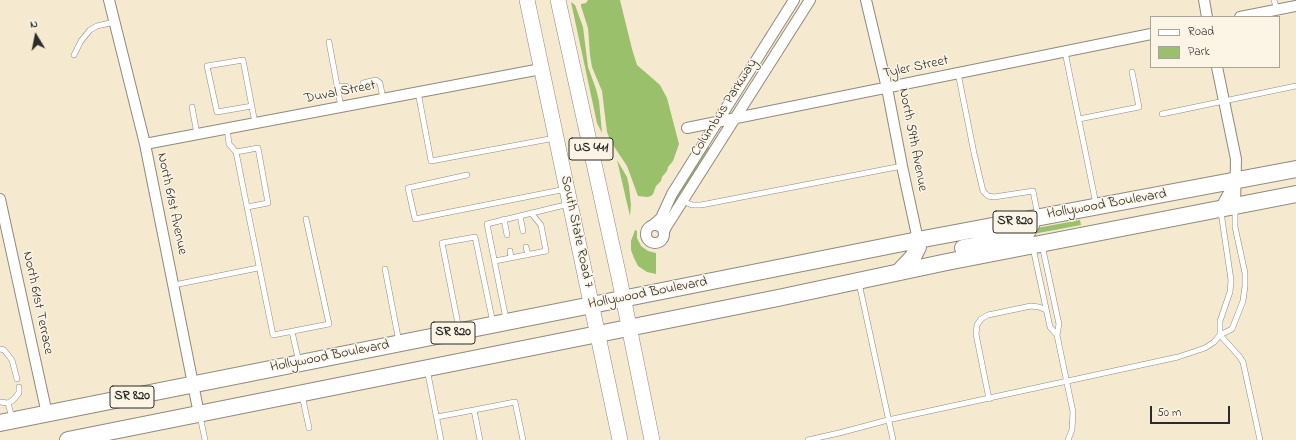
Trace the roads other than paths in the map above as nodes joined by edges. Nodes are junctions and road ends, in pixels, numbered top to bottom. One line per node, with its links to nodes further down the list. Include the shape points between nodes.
1 (109, 0): 12 (street, North 61st Avenue)
2 (527, 0): 17 (main road, South State Road 7 / US 441)
3 (558, 0): 77 (main road, US 441)
4 (794, 0): 36 (street, Columbus Parkway)
5 (810, 0): 33 (street, Columbus Parkway)
6 (866, 0): 25 (street, North 59th Avenue)
7 (1204, 0): 10 (street)
8 (1275, 5): 9 (street); 11 (street)
9 (1296, 6)
10 (1207, 16)
11 (1243, 16)
12 (114, 22): 16 (lane, via 90,30); 41 (street, North 61st Avenue)
13 (1150, 34): 15 (street, Tyler Street)
14 (329, 42): 24 (lane)
15 (1065, 52): 20 (street, Tyler Street); 34 (lane)
16 (74, 55)
17 (541, 68): 26 (street, Duval Street); 40 (main road, South State Road 7 / US 441)
18 (1217, 68): 28 (street)
19 (1132, 72): 34 (lane, via 1139,107)
20 (958, 73): 25 (street, Tyler Street); 57 (lane, via 983,191 994,197 1033,191)
21 (363, 83): 27 (lane, via 376,80 380,83)
22 (346, 86): 24 (lane)
23 (1296, 86): 28 (lane)
24 (338, 88): 31 (lane)
25 (887, 88): 33 (street, Tyler Street); 43 (street, North 59th Avenue)
26 (418, 92): 27 (street, Duval Street); 40 (lane, via 431,161)
27 (383, 99): 31 (street, Duval Street)
28 (1224, 100): 32 (lane); 46 (street, via 1236,159)
29 (252, 106): 29 (lane, via 242,60 207,66 217,112); 35 (lane)
30 (192, 107): 39 (lane)
31 (341, 107): 35 (street, Duval Street)
32 (1162, 114)
33 (735, 119): 36 (street, Tyler Street); 50 (street, Columbus Parkway)
34 (1079, 119): 53 (lane)
35 (256, 123): 37 (street, Duval Street)
36 (716, 123): 38 (street, Tyler Street); 60 (street, Columbus Parkway, via 672,194 661,218)
37 (227, 128): 39 (street, Duval Street); 42 (lane, via 229,144)
38 (687, 128)
39 (197, 134): 41 (street, Duval Street)
40 (556, 138): 47 (main road, South State Road 7 / US 441)
41 (144, 144): 76 (street, North 61st Avenue)
42 (236, 152): 52 (lane); 52 (lane, via 258,148 268,203)
43 (902, 166): 50 (lane, via 701,205); 64 (street, North 59th Avenue)
44 (1296, 169): 46 (highway, Hollywood Boulevard / SR 820)
45 (467, 175): 47 (lane, via 408,188 414,219)
46 (1235, 181): 53 (highway, Hollywood Boulevard / SR 820); 54 (street); 54 (street)
47 (567, 188): 51 (main road, South State Road 7 / US 441)
48 (1296, 194): 54 (highway, Hollywood Boulevard / SR 820)
49 (0, 199): 100 (street, North 61st Terrace)
50 (683, 201): 62 (street, Columbus Parkway)
51 (570, 203): 55 (lane); 78 (main road, South State Road 7 / US 441)
52 (246, 207): 72 (lane)
53 (1097, 207): 57 (highway, Hollywood Boulevard / SR 820)
54 (1227, 207): 65 (highway, Hollywood Boulevard / SR 820); 86 (lane, via 1231,280 1230,292 1220,320); 86 (lane, via 1235,227 1245,273 1245,286 1243,301 1232,329)
55 (531, 213): 56 (lane); 68 (lane, via 541,225 546,251)
56 (520, 216): 59 (lane); 61 (lane)
57 (1035, 218): 64 (highway, Hollywood Boulevard / SR 820); 71 (highway, via 1027,232 960,249)
58 (306, 219): 83 (lane, via 329,324)
59 (504, 219): 63 (lane); 70 (lane, via 487,224)
60 (653, 225): 62 (street, via 660,226); 62 (street, via 646,232 650,242 661,242)
61 (523, 231)
62 (664, 232)
63 (507, 235)
64 (918, 240): 74 (highway, via 913,257); 77 (highway, Hollywood Boulevard / SR 820)
65 (1037, 244): 71 (highway, Hollywood Boulevard / SR 820); 79 (lane); 85 (lane, via 1058,319)
66 (526, 247): 68 (lane)
67 (510, 251): 69 (lane)
68 (528, 255): 69 (lane)
69 (511, 258): 70 (lane)
70 (495, 261): 80 (lane)
71 (946, 262): 74 (highway, Hollywood Boulevard / SR 820)
72 (258, 268): 76 (lane); 83 (lane, via 273,335)
73 (384, 269): 87 (lane)
74 (899, 272): 75 (highway, Hollywood Boulevard / SR 820)
75 (858, 281): 81 (highway, Hollywood Boulevard / SR 820); 103 (lane)
76 (174, 285): 93 (street, North 61st Avenue)
77 (623, 299): 78 (highway, Hollywood Boulevard / SR 820); 81 (main road, US 441)
78 (593, 305): 80 (highway, Hollywood Boulevard / SR 820); 84 (main road, South State Road 7 / US 441)
79 (1046, 310): 85 (lane, via 1050,327); 96 (lane, via 1031,306 988,315 981,319 976,334)
80 (500, 323): 82 (highway, Hollywood Boulevard / SR 820); 82 (lane, via 475,237 442,243)
81 (629, 328): 84 (highway, Hollywood Boulevard / SR 820); 112 (main road, US 441)
82 (459, 331): 87 (highway, Hollywood Boulevard / SR 820)
83 (292, 332): 89 (lane)
84 (598, 334): 90 (highway, Hollywood Boulevard / SR 820); 111 (main road, South State Road 7 / US 441)
85 (1057, 334): 92 (lane)
86 (1220, 335): 92 (lane, via 1204,348 1178,357); 116 (lane, via 1243,362)
87 (400, 343): 89 (highway, Hollywood Boulevard / SR 820)
88 (0, 349): 91 (lane, via 12,360)
89 (299, 364): 93 (highway, Hollywood Boulevard / SR 820)
90 (427, 368): 95 (highway, Hollywood Boulevard / SR 820); 102 (lane)
91 (17, 379)
92 (1066, 382): 96 (lane); 115 (lane, via 1073,417)
93 (194, 385): 100 (highway, Hollywood Boulevard / SR 820); 101 (street, North 61st Avenue)
94 (19, 390): 98 (lane, via 14,400)
95 (301, 394): 101 (highway, Hollywood Boulevard / SR 820); 105 (lane)
96 (989, 399): 103 (lane)
97 (0, 402): 98 (lane)
98 (8, 403): 104 (lane)
99 (474, 410): 102 (lane); 109 (lane); 110 (lane, via 515,402)
100 (47, 414): 104 (highway, Hollywood Boulevard / SR 820)
101 (199, 414): 106 (highway, Hollywood Boulevard / SR 820); 107 (lane)
102 (437, 417): 108 (lane)
103 (888, 420): 113 (lane); 114 (lane)
104 (6, 422)
105 (309, 428)
106 (74, 439)
107 (205, 440)
108 (441, 440)
109 (480, 440)
110 (523, 440)
111 (620, 440)
112 (652, 440)
113 (808, 440)
114 (893, 440)
115 (1068, 440)
116 (1260, 440)

